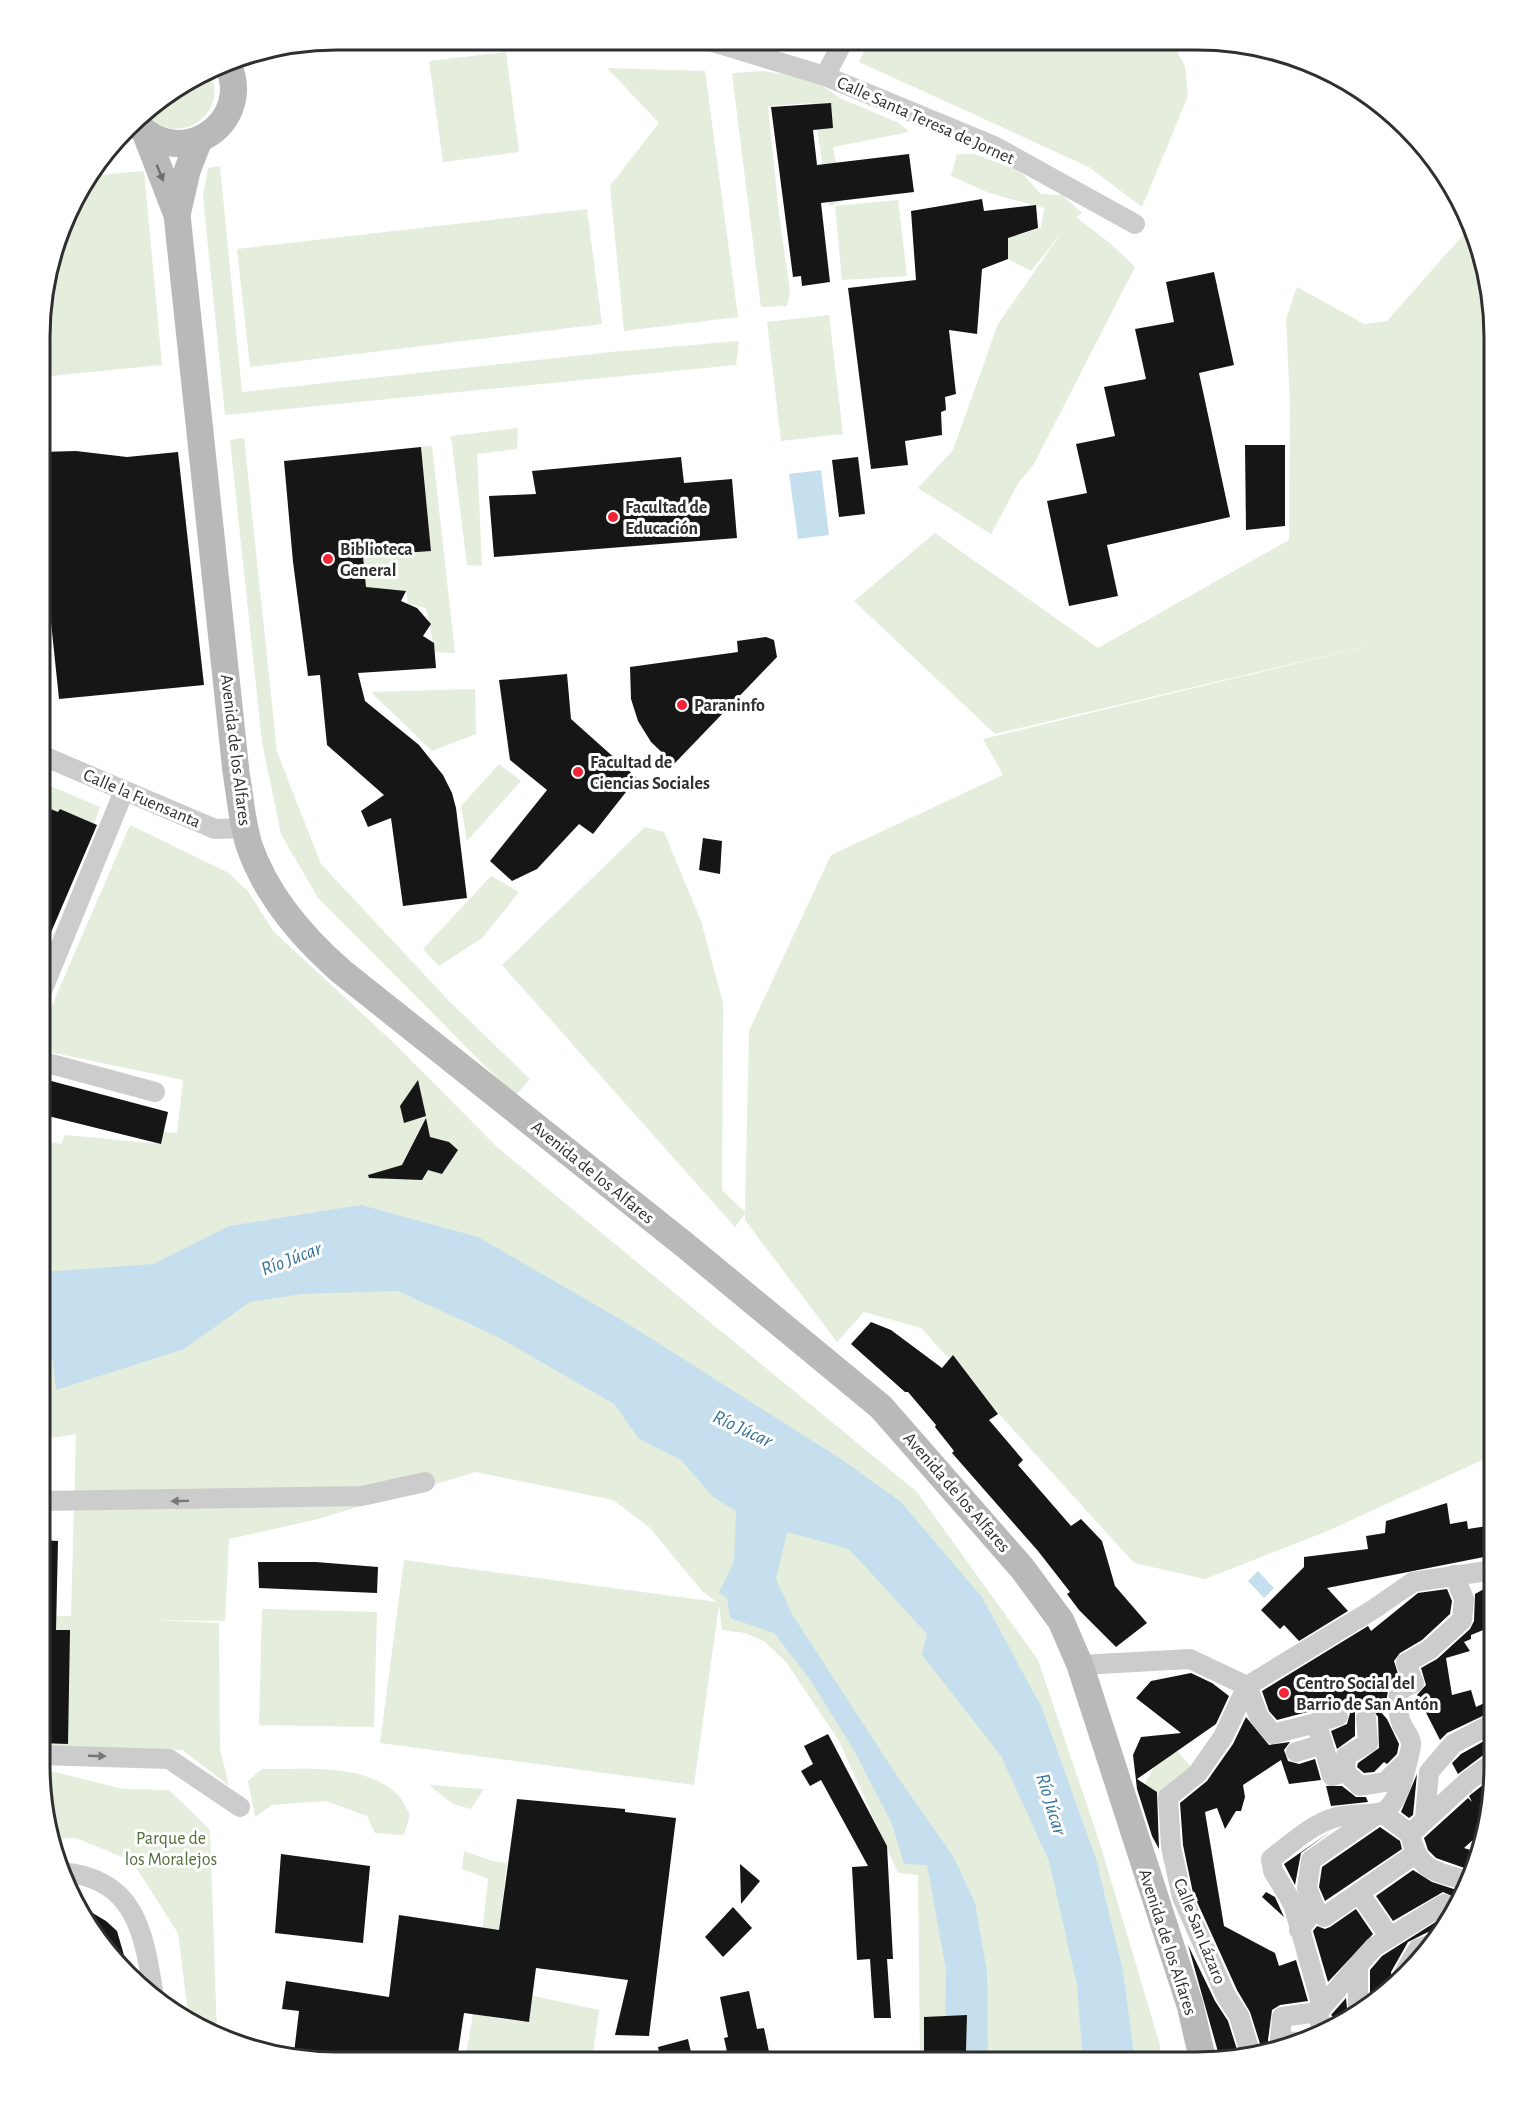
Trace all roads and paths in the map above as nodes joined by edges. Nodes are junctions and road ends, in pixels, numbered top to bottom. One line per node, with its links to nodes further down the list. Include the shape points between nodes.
1 (739, 50): 4 (street, Calle Santa Teresa de Jornet)
2 (839, 50): 4 (street)
3 (230, 74): 7 (street, via 232,101 227,115 212,133)
4 (825, 76): 9 (street, Calle Santa Teresa de Jornet, via 994,146)
5 (141, 127): 7 (street, via 167,142)
6 (140, 128): 8 (street, Avenida de los Alfares, one-way to 8)
7 (199, 140): 8 (street, Avenida de los Alfares)
8 (177, 215): 12 (street, Avenida de los Alfares)
9 (1135, 224)
10 (50, 759): 11 (street, Calle la Fuensanta)
11 (124, 790): 12 (street, Calle la Fuensanta, via 215,829); 13 (street)
12 (245, 828): 20 (street, Avenida de los Alfares, via 254,860 269,888 324,956 686,1246 892,1418 1022,1568 1061,1621)
13 (50, 971)
14 (50, 1064): 15 (street)
15 (155, 1092)
16 (425, 1482): 17 (street, one-way to 17, via 362,1496)
17 (50, 1502)
18 (1484, 1571): 19 (street)
19 (1454, 1575): 21 (street, via 1413,1582); 29 (street, via 1464,1599 1462,1620 1429,1650 1406,1663 1414,1683 1399,1690 1401,1722 1411,1736)
20 (1080, 1665): 21 (street, via 1190,1659); 53 (street, Avenida de los Alfares, via 1190,2005)
21 (1248, 1686): 24 (street, via 1259,1717 1273,1734); 52 (street, Calle San Lázaro, via 1223,1737 1197,1774 1168,1797 1171,1847 1182,1897 1226,1996 1239,2016)
22 (1338, 1716): 24 (street)
23 (1366, 1718): 32 (street, via 1368,1743 1346,1756)
24 (1316, 1723): 26 (street)
25 (1484, 1728): 30 (street, via 1453,1744)
26 (1323, 1744): 27 (street); 32 (street, via 1332,1776)
27 (1296, 1752)
28 (50, 1755): 33 (street, one-way to 33, via 168,1759)
29 (1408, 1756): 30 (street); 32 (street, via 1385,1782 1360,1786); 34 (street, via 1394,1800)
30 (1438, 1760): 35 (street, via 1429,1772)
31 (1484, 1770): 35 (street)
32 (1345, 1772)
33 (240, 1807)
34 (1376, 1815): 36 (street, via 1385,1815); 42 (street, via 1311,1860 1307,1888); 43 (street, via 1356,1812 1325,1821 1271,1859 1273,1871 1293,1904)
35 (1425, 1818): 36 (street)
36 (1410, 1834): 37 (street)
37 (1415, 1854): 39 (street, via 1424,1867); 40 (street)
38 (71, 1874): 47 (street, via 94,1878 125,1900 142,1934)
39 (1460, 1878)
40 (1359, 1893): 42 (street, via 1324,1917); 44 (street)
41 (1443, 1904): 44 (street)
42 (1315, 1908): 43 (street)
43 (1299, 1930): 49 (street, via 1321,2004)
44 (1397, 1932): 45 (street); 46 (street, via 1374,1947)
45 (1420, 1944)
46 (1358, 1965): 48 (street); 49 (street)
47 (151, 1984)
48 (1358, 2002)
49 (1318, 2012): 50 (street); 51 (street, via 1282,2018)
50 (1320, 2024)
51 (1281, 2039)
52 (1248, 2047)
53 (1201, 2052)

